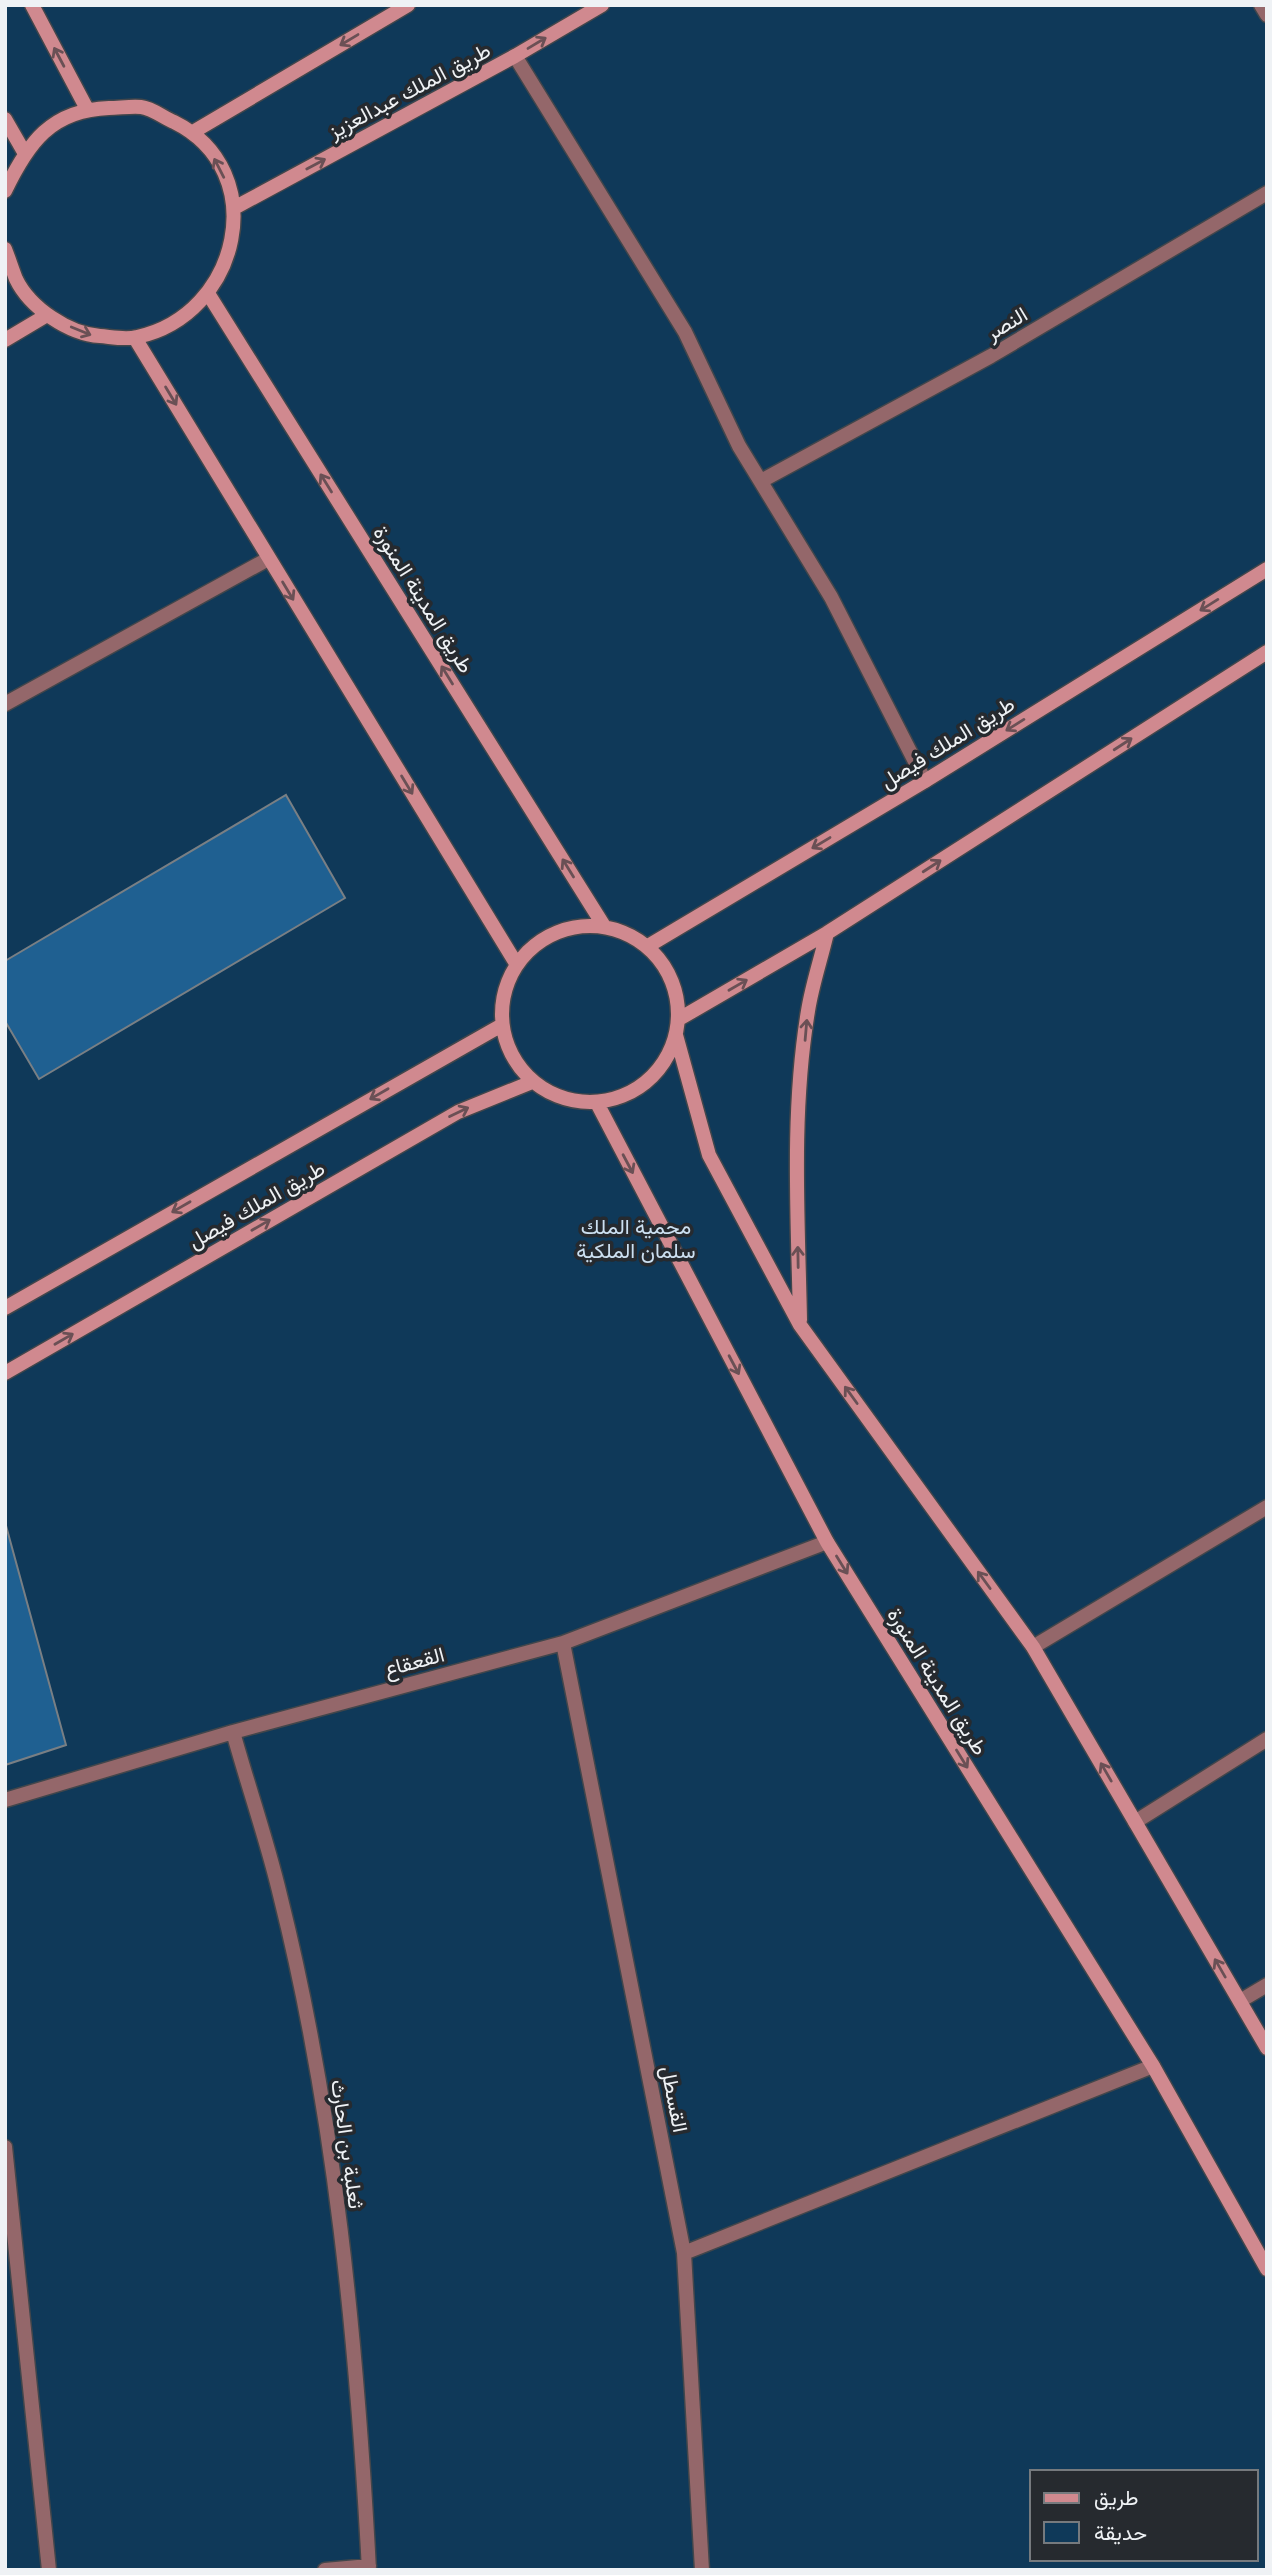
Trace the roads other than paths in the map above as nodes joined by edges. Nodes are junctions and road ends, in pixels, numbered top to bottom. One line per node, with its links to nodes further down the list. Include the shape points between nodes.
1 (32, 5): 7 (main road, one-way to 1)
2 (408, 5): 9 (main road, one-way to 9)
3 (601, 5): 6 (main road, طريق الملك عبدالعزيز, one-way to 3)
4 (1261, 5): 5 (street)
5 (1267, 15)
6 (515, 56): 13 (main road, طريق الملك عبدالعزيز, one-way to 6); 19 (street, via 685,332 739,446)
7 (87, 109): 9 (main road, via 143,107); 10 (main road, via 52,125)
8 (5, 119): 10 (main road)
9 (193, 132): 13 (main road, one-way to 9, via 221,166)
10 (24, 152): 11 (main road)
11 (5, 191)
12 (1267, 193): 19 (street, النصر, via 991,356)
13 (234, 208): 15 (main road, via 230,254)
14 (5, 249): 16 (main road, via 17,281)
15 (209, 295): 17 (main road, via 176,323); 25 (main road, طريق المدينة المنورة, one-way to 15)
16 (47, 315): 17 (main road, one-way to 17, via 89,335); 18 (main road)
17 (135, 338): 20 (main road, one-way to 20)
18 (5, 340)
19 (761, 481): 24 (street, via 831,597)
20 (268, 559): 23 (street); 28 (main road, one-way to 28)
21 (1267, 569): 24 (main road, طريق الملك فيصل, one-way to 24)
22 (1267, 652): 26 (main road, one-way to 22)
23 (5, 704)
24 (925, 781): 27 (main road, طريق الملك فيصل, one-way to 27)
25 (604, 926): 27 (main road); 28 (main road, via 579,926 555,933 533,946)
26 (827, 933): 29 (main road, one-way to 26); 35 (main road, one-way to 26, via 800,1088 808,1010)
27 (648, 946): 29 (main road, via 666,967 677,992)
28 (517, 965): 30 (main road, via 507,983)
29 (679, 1020): 31 (main road)
30 (502, 1024): 32 (main road, via 517,1066); 34 (main road, طريق الملك فيصل, one-way to 34)
31 (676, 1035): 33 (main road, via 666,1061 647,1082 624,1097); 35 (main road, via 709,1155)
32 (532, 1082): 33 (main road, via 573,1102); 36 (main road, طريق الملك فيصل, one-way to 32, via 458,1112)
33 (597, 1103): 38 (main road, طريق المدينة المنورة, one-way to 38)
34 (5, 1308)
35 (800, 1325): 40 (main road, one-way to 35)
36 (5, 1373)
37 (1267, 1507): 40 (street)
38 (827, 1542): 39 (street, القعقاع); 48 (main road, طريق المدينة المنورة, one-way to 48)
39 (564, 1643): 41 (street, القعقاع); 50 (street, القسطل)
40 (1033, 1647): 44 (main road, one-way to 40)
41 (233, 1732): 43 (street, القعقاع); 52 (street, ثعلبة بن الحارث, via 280,1895 323,2103 355,2362)
42 (1267, 1740): 44 (street)
43 (5, 1800)
44 (1135, 1822): 46 (main road, one-way to 44)
45 (1267, 1985): 46 (street)
46 (1240, 2001): 47 (main road)
47 (1267, 2048)
48 (1153, 2066): 50 (street); 51 (main road, طريق المدينة المنورة)
49 (5, 2147): 53 (street)
50 (684, 2253): 55 (street, القسطل)
51 (1267, 2269)
52 (369, 2568): 54 (street)
53 (49, 2570)
54 (325, 2570)
55 (702, 2570)

